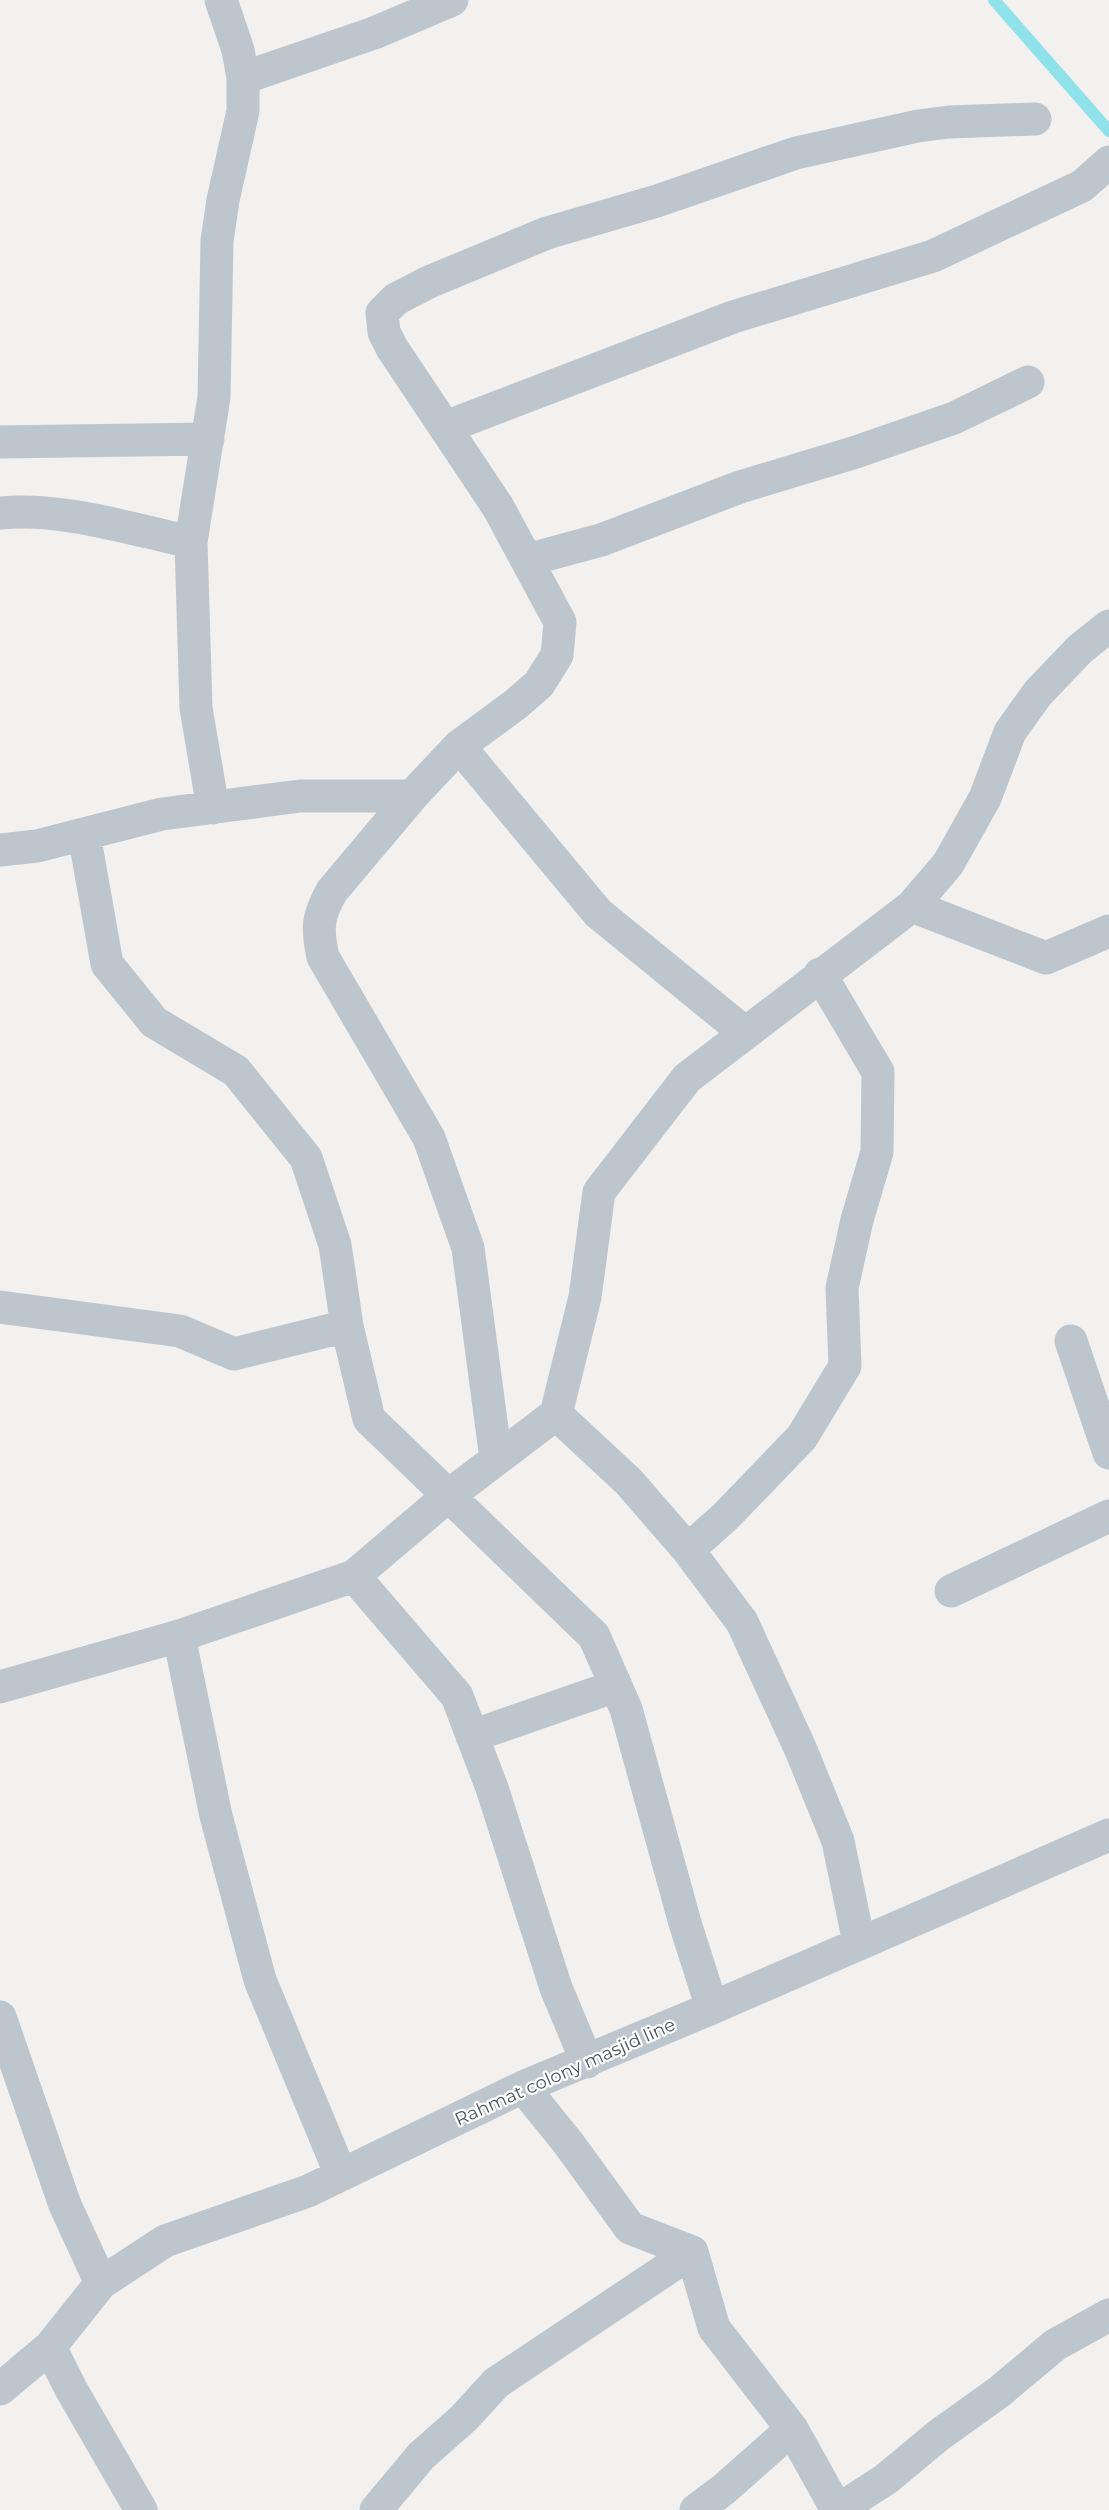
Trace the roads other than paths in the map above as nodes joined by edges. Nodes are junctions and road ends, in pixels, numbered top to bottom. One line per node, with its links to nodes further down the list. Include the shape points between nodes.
1 (221, 0): 3 (street)
2 (452, 0): 3 (street, via 374,33)
3 (243, 78): 8 (street, via 243,111 217,241 214,398)
4 (1035, 119): 7 (street, via 918,126 796,153 657,201 547,233 396,299 382,313 384,332)
5 (1109, 162): 7 (street, via 1082,186 933,256 733,317)
6 (1028, 382): 12 (street, via 954,418 740,487 601,540)
7 (446, 427): 12 (street)
8 (208, 439): 9 (street); 11 (street)
9 (0, 442)
10 (0, 513): 11 (street, via 76,518)
11 (191, 542): 16 (street, via 196,708)
12 (527, 560): 14 (street, via 560,622 557,655 539,684)
13 (1109, 626): 19 (street, via 1080,649 1038,693 1010,732 985,798 948,864)
14 (459, 746): 15 (street); 22 (street, via 598,913)
15 (412, 796): 16 (street, via 300,795); 28 (street, via 332,891 317,930 324,957 429,1138 468,1248)
16 (213, 808): 17 (street, via 162,814)
17 (84, 834): 18 (street); 24 (street, via 107,964 154,1022 236,1071 306,1158 335,1245)
18 (0, 850)
19 (912, 906): 20 (street, via 1046,958); 21 (street)
20 (1109, 931)
21 (820, 974): 22 (street); 31 (street, via 878,1072 877,1152 842,1288 845,1366 802,1437)
22 (744, 1032): 26 (street, via 687,1078 599,1192 585,1297)
23 (0, 1306): 24 (street, via 180,1331 234,1354)
24 (347, 1326): 29 (street, via 369,1419)
25 (1071, 1341): 27 (street)
26 (556, 1414): 28 (street); 31 (street, via 630,1482)
27 (1109, 1453)
28 (496, 1460): 29 (street)
29 (448, 1496): 32 (street); 35 (street, via 594,1636)
30 (1109, 1516): 33 (street)
31 (688, 1550): 39 (street, via 742,1622 801,1750 838,1841)
32 (354, 1576): 34 (street); 37 (street, via 457,1696)
33 (951, 1591)
34 (179, 1636): 36 (street); 44 (street, via 216,1816 260,1980)
35 (616, 1686): 37 (street); 40 (street, via 626,1709)
36 (0, 1687)
37 (472, 1736): 42 (street, via 556,1988)
38 (1109, 1835): 39 (street, Rahmat colony masjid line)
39 (859, 1943): 40 (street, Rahmat colony masjid line)
40 (712, 2008): 42 (street, Rahmat colony masjid line)
41 (0, 2017): 46 (street, via 65,2205)
42 (587, 2062): 43 (street, Rahmat colony masjid line)
43 (523, 2086): 44 (street, Rahmat colony masjid line); 45 (street, via 630,2228)
44 (341, 2175): 46 (street, Rahmat colony masjid line, via 308,2191 165,2241)
45 (692, 2252): 50 (street, via 714,2328); 52 (street, via 496,2383 421,2456)
46 (101, 2283): 48 (street, Rahmat colony masjid line)
47 (1108, 2316): 54 (street, via 1055,2344 886,2479)
48 (50, 2347): 49 (street, Rahmat colony masjid line); 51 (street)
49 (0, 2389)
50 (792, 2429): 53 (street); 54 (street)
51 (141, 2510)
52 (376, 2510)
53 (696, 2510)
54 (837, 2510)

